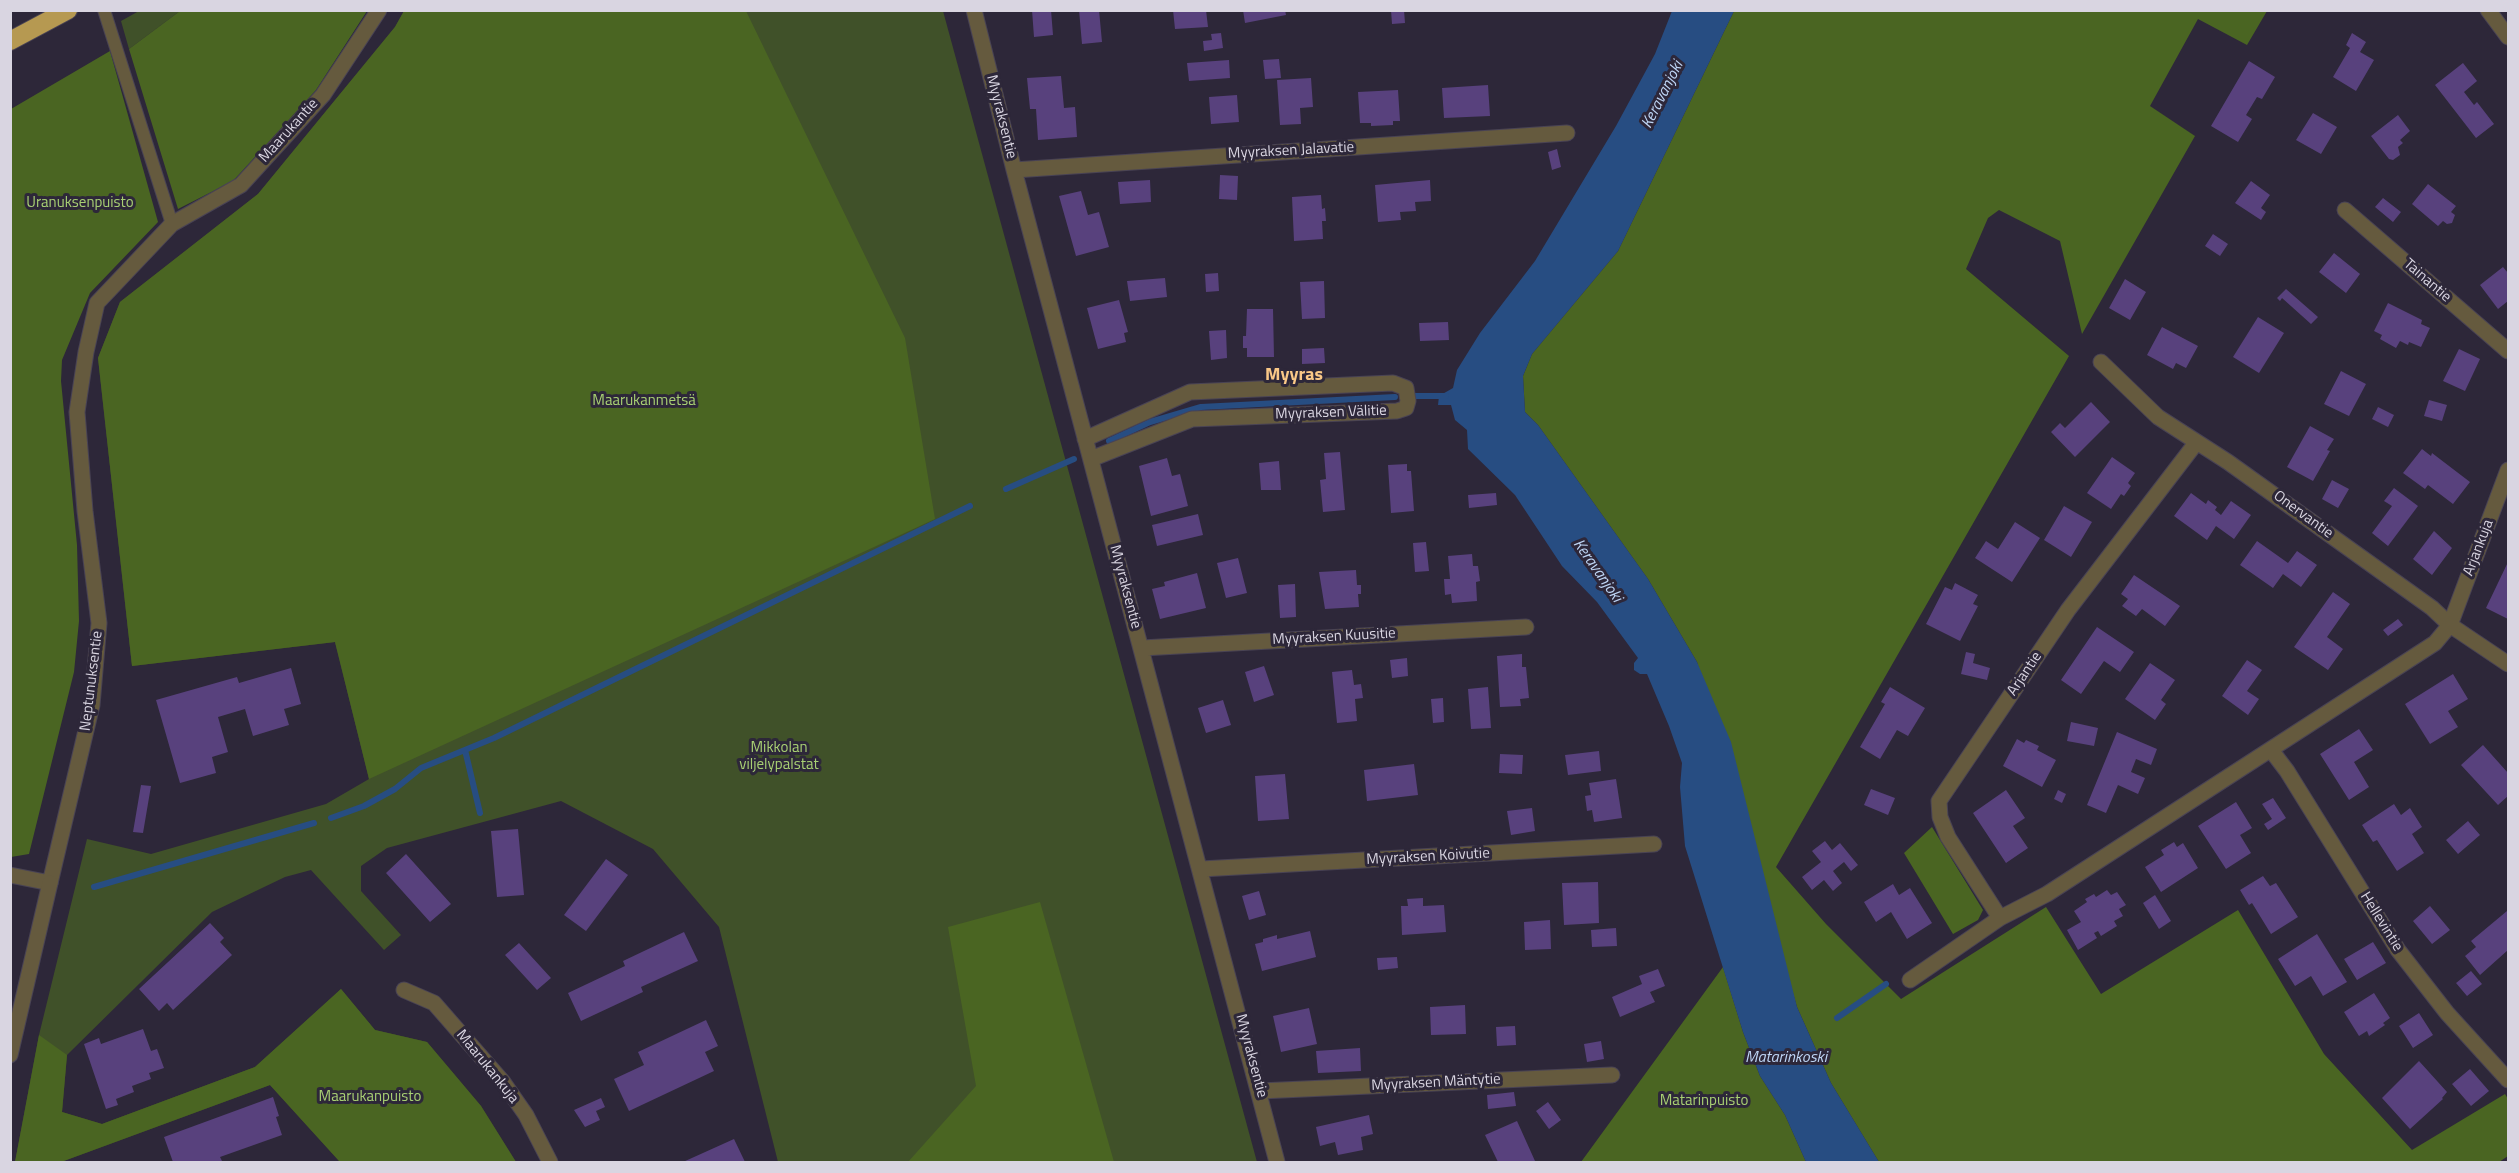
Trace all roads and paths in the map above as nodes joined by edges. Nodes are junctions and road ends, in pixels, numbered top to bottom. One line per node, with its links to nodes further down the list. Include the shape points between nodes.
1 (68, 10): 7 (highway)
2 (104, 10): 11 (lane)
3 (379, 10): 11 (street, Maarukantie, via 323,95 241,185)
4 (974, 10): 9 (street, Myyraksentie)
5 (2488, 10): 6 (street)
6 (2508, 37)
7 (10, 41)
8 (1567, 133): 9 (street, Myyraksen Jalavatie)
9 (1014, 170): 14 (street, Myyraksentie)
10 (2345, 210): 12 (street, Tainantie)
11 (172, 224): 26 (street, Neptunuksentie, via 97,303 86,352 77,412 99,623 92,705)
12 (2508, 351)
13 (2101, 362): 15 (street, Onervantie, via 2158,417)
14 (1085, 439): 16 (street, Myyraksentie); 16 (street, Myyraksen Välitie, via 1190,392 1393,383 1406,388 1406,408 1396,411 1192,419)
15 (2196, 443): 18 (street, Onervantie, via 2432,608); 27 (street, Arjantie, via 2068,610 1939,801 1948,837)
16 (1091, 459): 20 (street, Myyraksentie)
17 (2508, 470): 18 (street, Arjankuja)
18 (2450, 625): 21 (street, Onervantie); 22 (street, via 2435,643)
19 (1526, 627): 20 (street, Myyraksen Kuusitie)
20 (1142, 648): 24 (street, Myyraksentie)
21 (2508, 664)
22 (2271, 750): 27 (street, via 2047,894); 32 (street, Hellevintie, via 2398,950 2447,1013)
23 (1654, 844): 24 (street, Myyraksen Koivutie)
24 (1201, 869): 33 (street, Myyraksentie)
25 (10, 874): 26 (street)
26 (50, 883): 30 (street, Neptunuksentie)
27 (2000, 918): 28 (street)
28 (1910, 980)
29 (404, 990): 34 (street, Maarukankuja, via 434,1003 495,1074 526,1115)
30 (10, 1055)
31 (1612, 1075): 33 (street, Myyraksen Mäntytie)
32 (2508, 1080)
33 (1260, 1091): 35 (street, Myyraksentie)
34 (550, 1162)
35 (1278, 1162)

